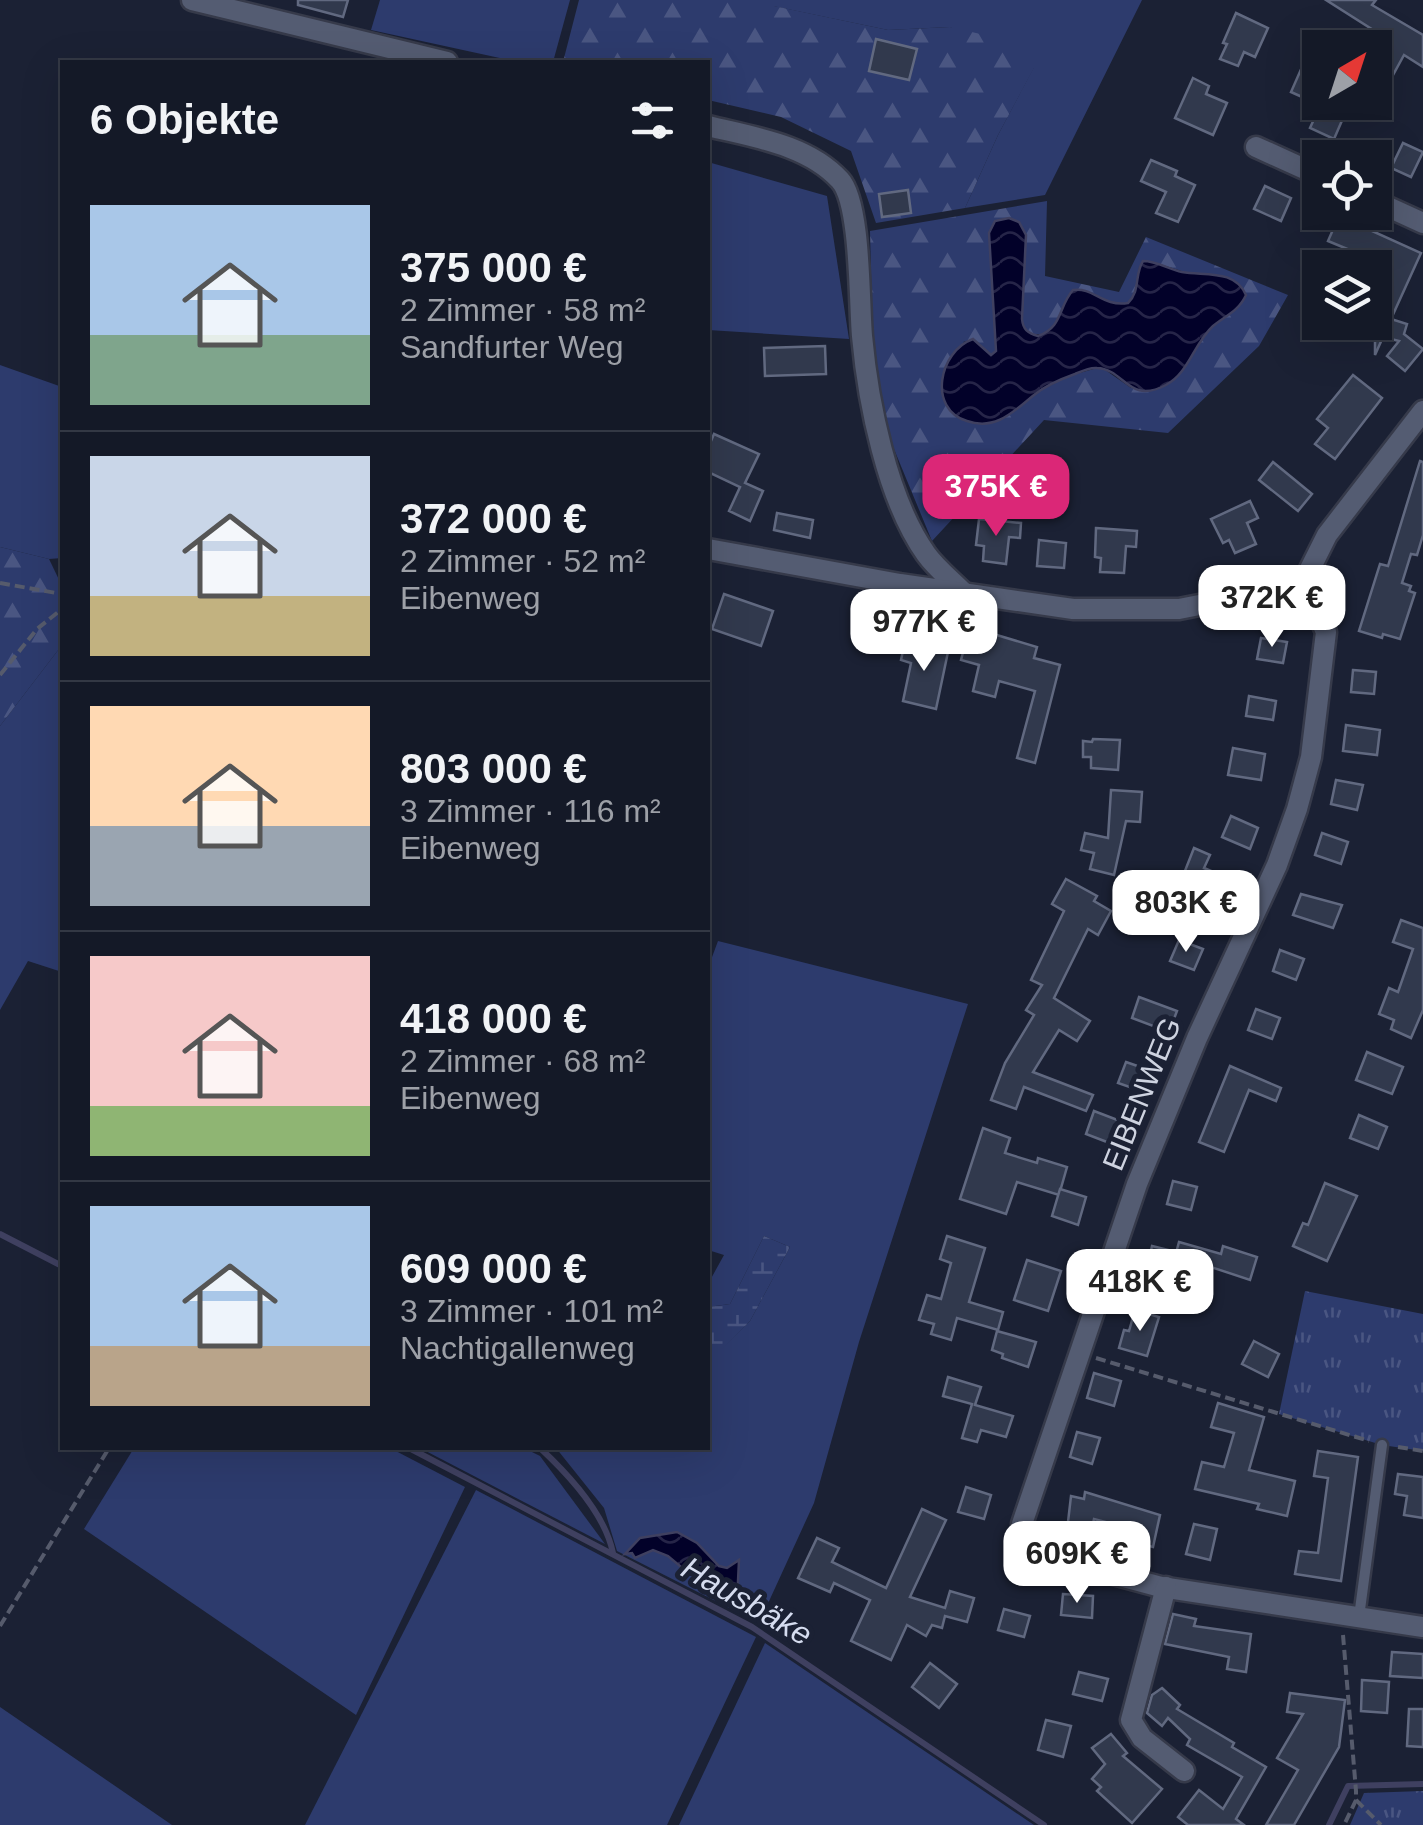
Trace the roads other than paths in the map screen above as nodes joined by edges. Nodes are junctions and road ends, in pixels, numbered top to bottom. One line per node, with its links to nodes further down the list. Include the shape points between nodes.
1 (192, 0): 2 (street)
2 (438, 60)
3 (710, 126): 11 (street, via 782,144 843,182 854,222 875,432 926,554)
4 (1256, 148): 5 (street)
5 (1302, 168)
6 (1392, 209): 7 (street)
7 (1423, 223)
8 (1423, 411): 10 (street, via 1326,535)
9 (710, 549): 11 (street)
10 (1304, 581): 11 (street, via 1179,609 1073,609); 13 (street, EIBENWEG, via 1326,632 1311,757 1296,809 1159,1125 1022,1524 1031,1552)
11 (963, 592)
12 (1382, 1445): 14 (lane)
13 (1166, 1587): 14 (street); 16 (street, via 1132,1720 1142,1738)
14 (1350, 1616): 15 (street)
15 (1423, 1628)
16 (1184, 1771)

